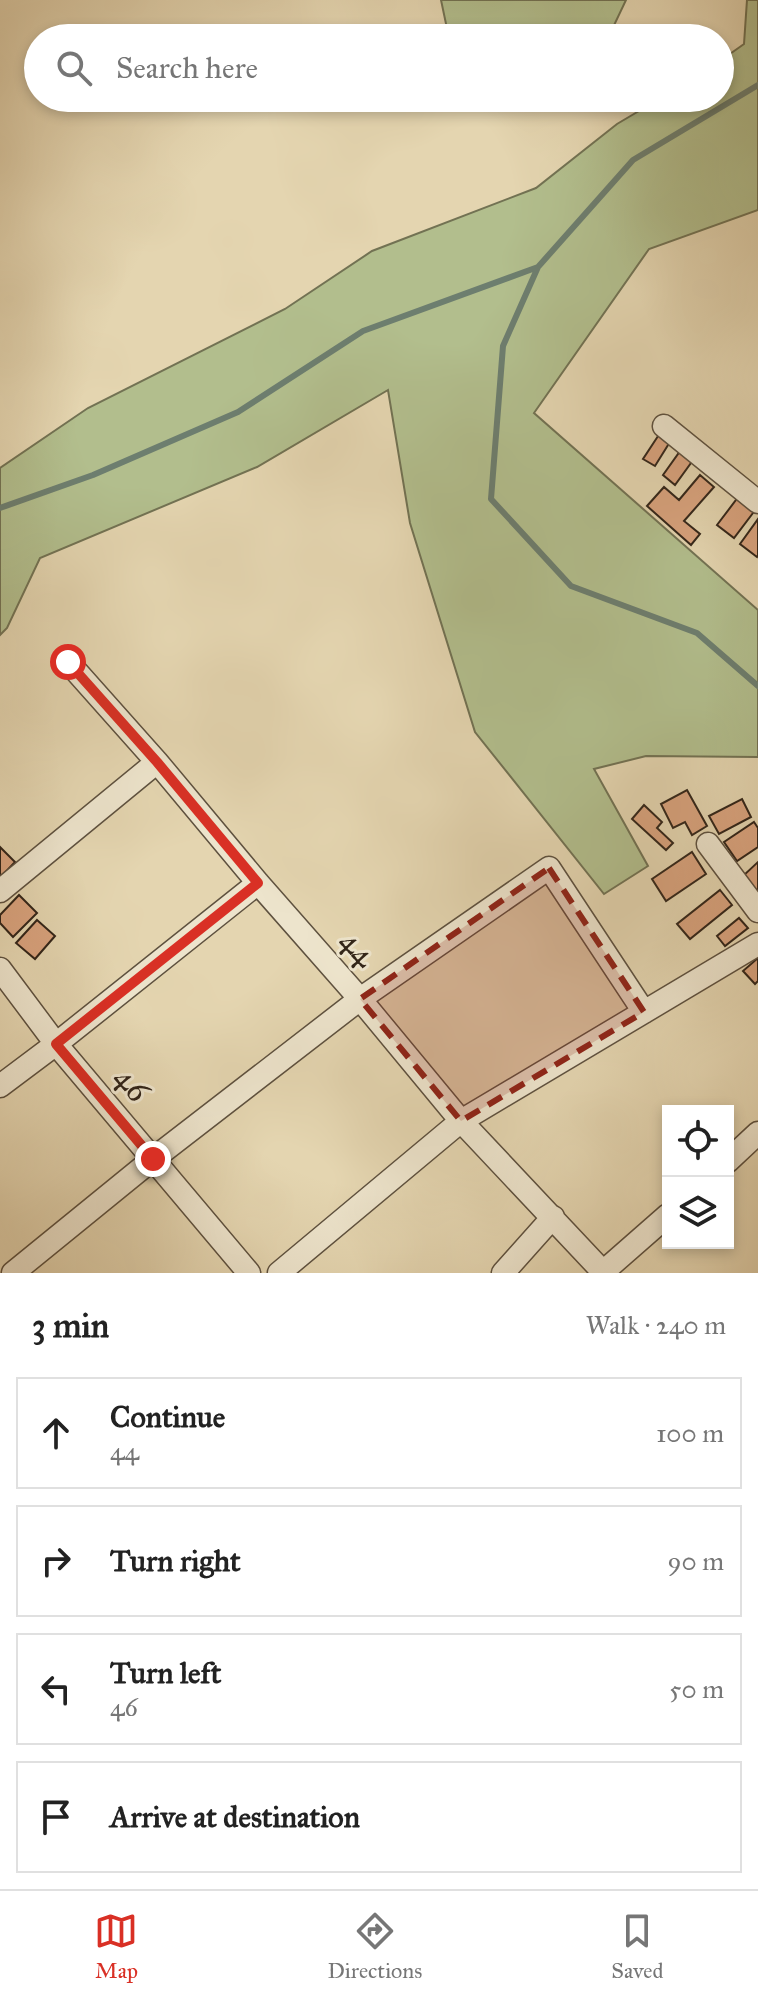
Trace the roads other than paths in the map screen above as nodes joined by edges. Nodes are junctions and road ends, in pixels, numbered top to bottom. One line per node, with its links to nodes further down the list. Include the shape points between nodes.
1 (664, 426): 2 (street)
2 (758, 502)
3 (68, 662): 4 (street, 44)
4 (157, 762): 6 (street, 44); 7 (street)
5 (708, 844): 8 (street)
6 (258, 883): 11 (street, 44); 13 (street)
7 (0, 891)
8 (758, 911)
9 (758, 944): 12 (street)
10 (0, 969): 13 (street, 46)
11 (360, 999): 12 (street, via 549,868); 15 (street, 44); 18 (street)
12 (644, 1012): 15 (street)
13 (56, 1044): 14 (street); 18 (street, 46)
14 (0, 1086)
15 (461, 1121): 19 (street, 44); 24 (street)
16 (758, 1133): 17 (street)
17 (734, 1155)
18 (153, 1159): 22 (street); 23 (street, 46)
19 (553, 1217): 21 (street, 44); 25 (street)
20 (662, 1220): 21 (street)
21 (603, 1272)
22 (13, 1273)
23 (249, 1273)
24 (279, 1273)
25 (503, 1273)

